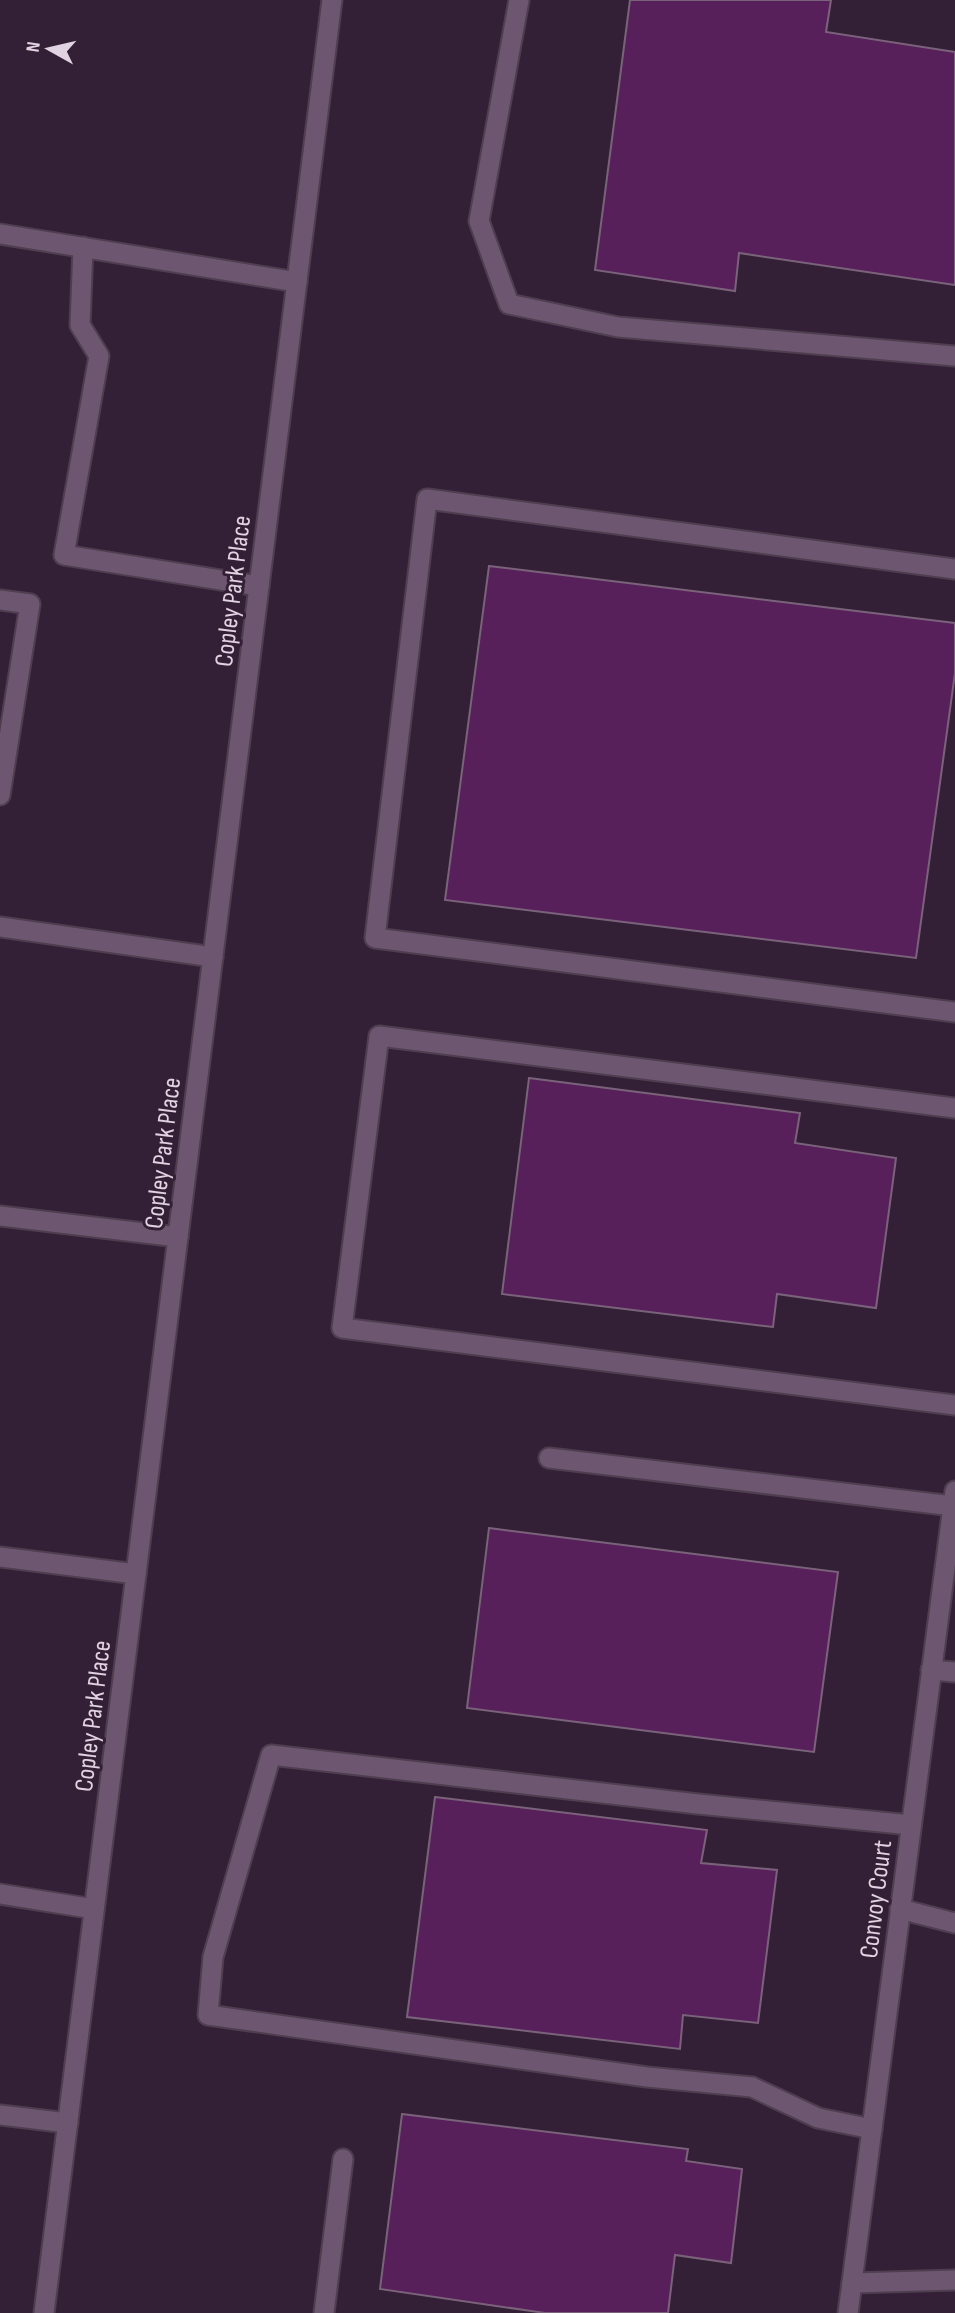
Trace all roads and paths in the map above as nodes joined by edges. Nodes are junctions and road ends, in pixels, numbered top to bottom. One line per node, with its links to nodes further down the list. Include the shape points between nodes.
1 (332, 0): 5 (main road, Copley Park Place)
2 (519, 0): 6 (main road, via 479,221 509,304 618,327)
3 (0, 233): 4 (main road)
4 (83, 247): 5 (main road); 8 (main road, via 80,325 99,356 64,555)
5 (297, 282): 8 (main road, Copley Park Place)
6 (955, 356)
7 (955, 569): 13 (main road, via 427,499 375,938)
8 (259, 586): 12 (main road, Copley Park Place)
9 (0, 600): 10 (main road, via 30,604)
10 (0, 795)
11 (0, 927): 12 (main road)
12 (213, 957): 16 (main road, Copley Park Place)
13 (955, 1012)
14 (955, 1108): 17 (main road, via 379,1036 342,1328)
15 (0, 1216): 16 (main road)
16 (178, 1237): 22 (main road, Copley Park Place)
17 (955, 1405)
18 (549, 1458): 19 (main road)
19 (954, 1498): 20 (main road, Convoy Court)
20 (952, 1539): 23 (main road, Convoy Court)
21 (0, 1557): 22 (main road)
22 (136, 1574): 27 (main road, Copley Park Place)
23 (931, 1670): 24 (main road); 25 (main road, Convoy Court)
24 (955, 1672)
25 (911, 1825): 28 (main road, Convoy Court); 32 (main road, via 271,1755 213,1957 208,2015 648,2077 752,2087 818,2119)
26 (0, 1894): 27 (main road)
27 (94, 1909): 31 (main road, Copley Park Place)
28 (900, 1909): 29 (main road); 32 (main road, Convoy Court)
29 (955, 1923)
30 (0, 2115): 31 (main road)
31 (68, 2123): 36 (main road, Copley Park Place)
32 (872, 2129): 35 (main road, Convoy Court)
33 (343, 2159): 37 (main road)
34 (955, 2280): 35 (main road)
35 (852, 2283): 38 (main road, Convoy Court)
36 (44, 2313)
37 (324, 2313)
38 (848, 2313)

